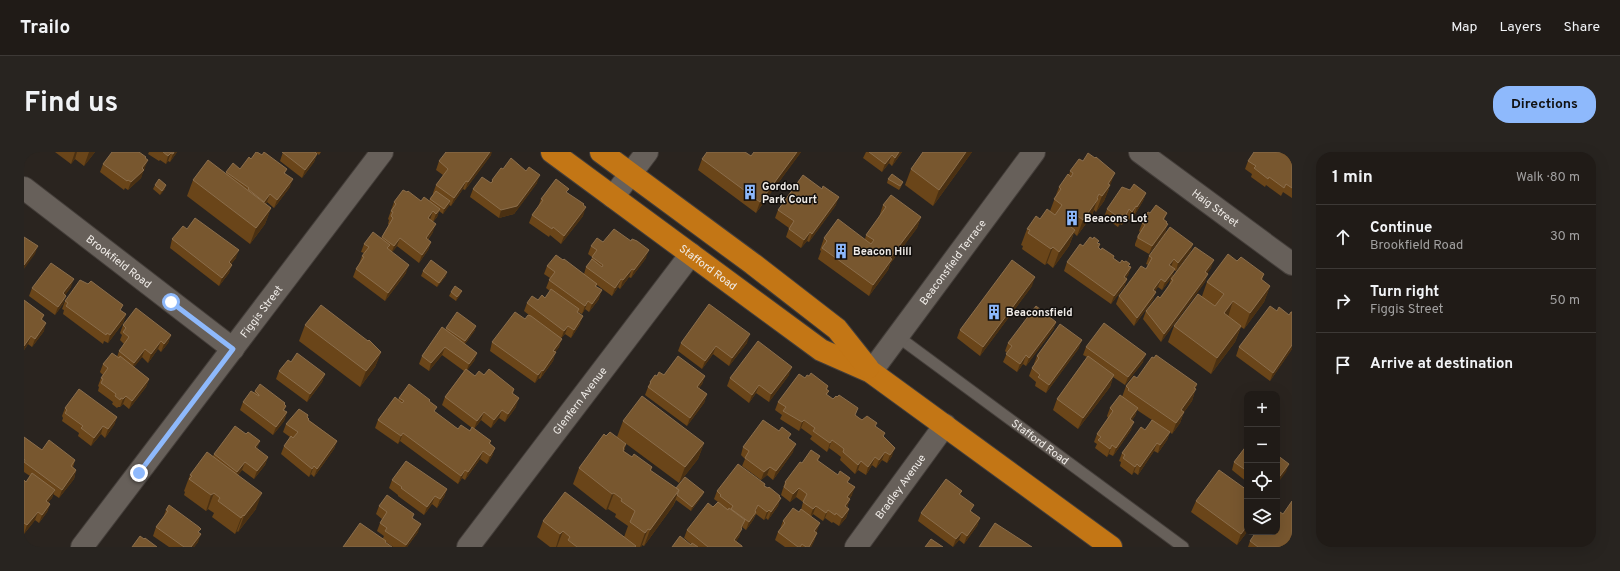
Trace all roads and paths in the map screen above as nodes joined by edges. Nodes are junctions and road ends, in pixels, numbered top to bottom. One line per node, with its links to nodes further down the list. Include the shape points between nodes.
1 (382, 152): 13 (street, Figgis Street)
2 (552, 152): 9 (highway, Stafford Road)
3 (602, 152): 7 (highway, Stafford Road)
4 (647, 152): 7 (street)
5 (1034, 152): 12 (street, Beaconsfield Terrace)
6 (1140, 152): 11 (street, Haig Street)
7 (631, 174): 9 (street); 14 (highway, Stafford Road, via 837,329)
8 (24, 188): 13 (street, Brookfield Road)
9 (613, 197): 10 (highway, Stafford Road)
10 (691, 254): 14 (highway, Stafford Road, via 821,350); 17 (street, Glenfern Avenue)
11 (1292, 264)
12 (897, 336): 14 (street, Beaconsfield Terrace); 20 (lane, Stafford Road)
13 (233, 349): 16 (street, Figgis Street)
14 (871, 372): 15 (highway, Stafford Road)
15 (945, 425): 18 (street, Bradley Avenue); 19 (highway, Stafford Road)
16 (82, 547)
17 (468, 547)
18 (856, 547)
19 (1111, 547)
20 (1183, 547)

